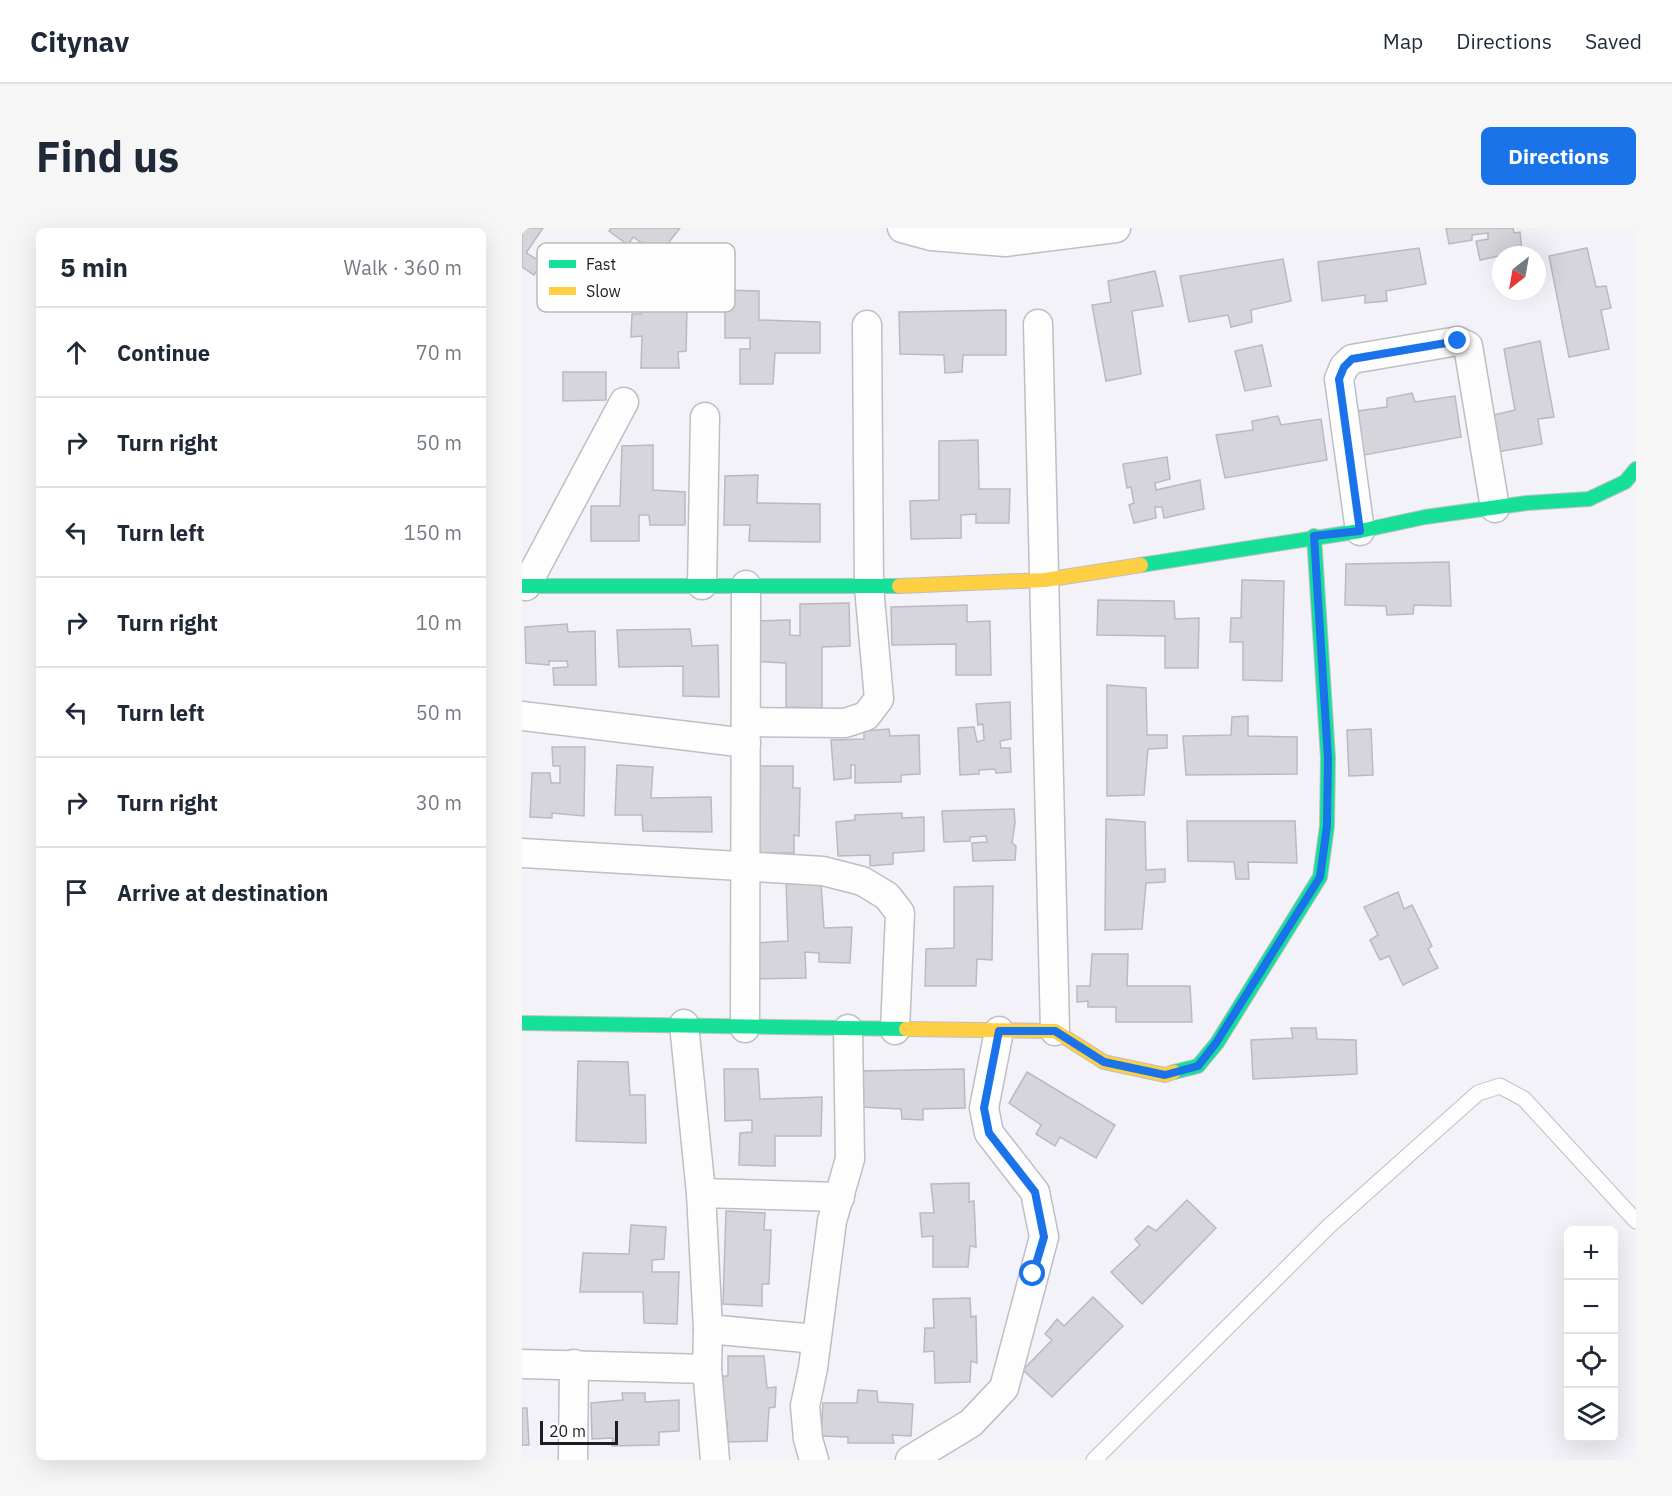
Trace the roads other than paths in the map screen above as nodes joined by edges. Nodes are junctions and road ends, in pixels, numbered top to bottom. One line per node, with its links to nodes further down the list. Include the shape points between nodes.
1 (902, 228): 2 (street, via 931,236 1005,242)
2 (1116, 228)
3 (1038, 324): 11 (street)
4 (867, 325): 15 (street)
5 (624, 402): 14 (street)
6 (705, 417): 12 (street)
7 (1636, 469): 8 (street, via 1625,482 1589,499)
8 (1495, 508): 9 (street); 9 (street, via 1468,346 1458,341 1352,359 1339,379)
9 (1360, 531): 10 (street)
10 (1314, 536): 11 (street); 26 (street, via 1328,758 1327,826 1320,877 1198,1066 1165,1075 1104,1062)
11 (1045, 580): 15 (street); 26 (street)
12 (702, 585): 13 (street); 14 (street)
13 (746, 585): 15 (street); 17 (street)
14 (524, 586)
15 (868, 587): 17 (street, via 879,699 866,716 845,723)
16 (522, 716): 17 (street)
17 (746, 733): 19 (street)
18 (522, 853): 19 (street)
19 (746, 867): 22 (street); 24 (street, via 823,871 862,881 887,896 900,914)
20 (522, 1023): 21 (street)
21 (684, 1024): 22 (street); 27 (street)
22 (745, 1028): 23 (street)
23 (848, 1029): 24 (street); 28 (street, via 849,1158)
24 (895, 1030): 25 (street)
25 (999, 1031): 26 (street); 38 (street, via 984,1108 989,1133 1035,1192 1044,1237 1004,1388 971,1423)
26 (1055, 1031)
27 (701, 1193): 28 (street); 30 (street)
28 (840, 1197): 31 (street, via 832,1221)
29 (1636, 1221): 39 (lane, via 1524,1099 1500,1086 1478,1093 1329,1226)
30 (708, 1329): 31 (street); 34 (street)
31 (816, 1339): 37 (street, via 805,1406)
32 (522, 1364): 33 (street)
33 (574, 1364): 34 (street); 35 (street)
34 (707, 1369): 36 (street)
35 (573, 1460)
36 (715, 1460)
37 (814, 1460)
38 (910, 1460)
39 (1094, 1460)

